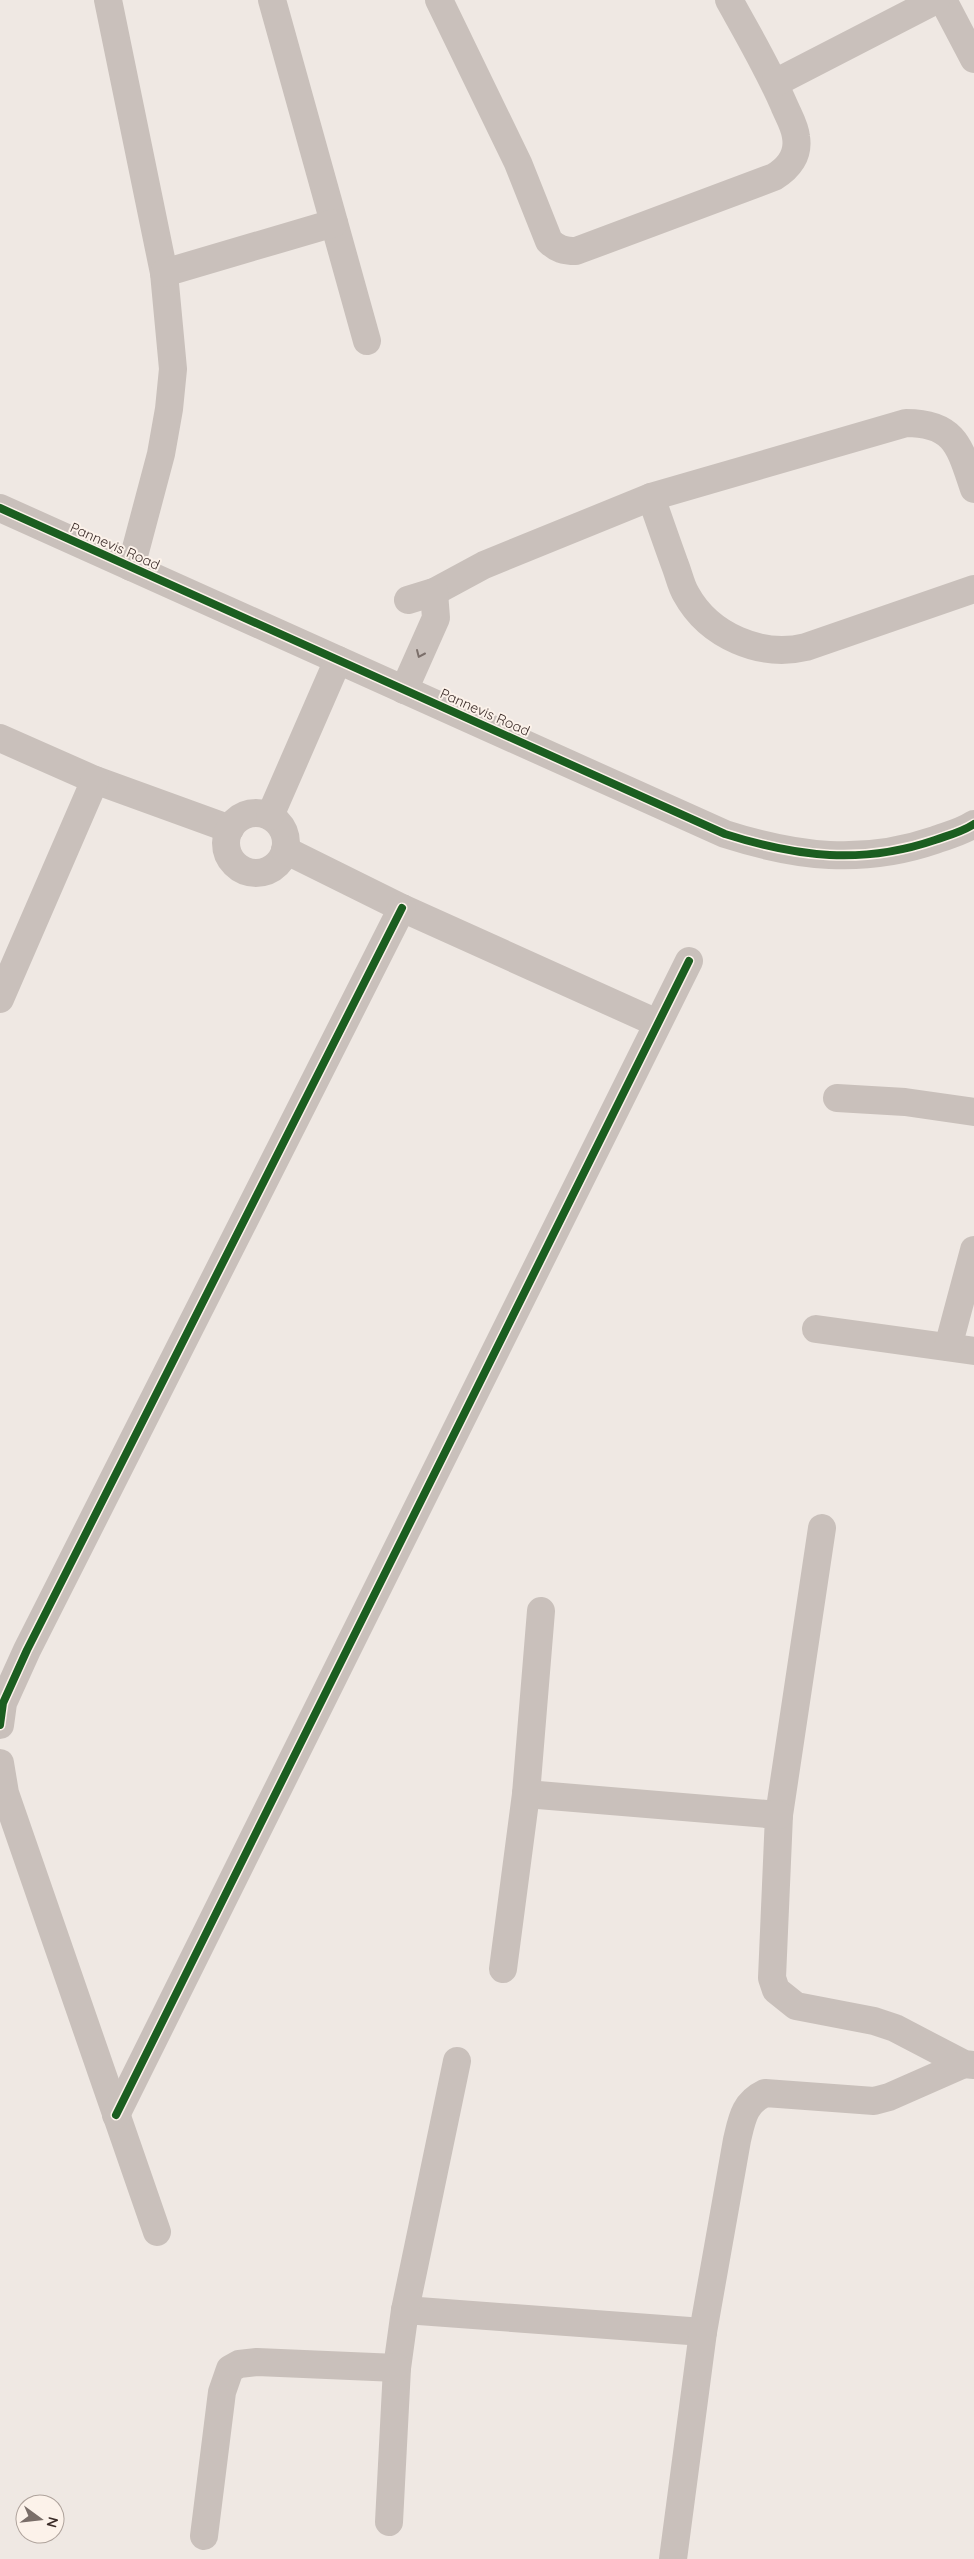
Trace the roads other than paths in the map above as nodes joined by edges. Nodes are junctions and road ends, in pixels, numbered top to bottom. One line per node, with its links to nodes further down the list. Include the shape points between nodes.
1 (108, 0): 10 (street)
2 (272, 0): 9 (street)
3 (439, 0): 8 (street, via 518,163 550,241 557,249 576,251 786,170 793,161 796,137)
4 (728, 0): 8 (street)
5 (936, 0): 8 (street)
6 (943, 0): 7 (street)
7 (974, 59)
8 (775, 84)
9 (334, 223): 10 (street); 11 (street)
10 (164, 273): 15 (street, via 173,369 169,409 161,454)
11 (367, 341)
12 (974, 489): 13 (street, via 960,447 953,438 924,423 906,423)
13 (651, 497): 16 (street, via 686,594 703,616 724,634 769,651 806,647); 17 (street, via 484,565)
14 (0, 508): 15 (street, Pannevis Road)
15 (131, 566): 19 (street, Pannevis Road)
16 (974, 589)
17 (434, 592): 18 (street); 20 (street, one-way to 20, via 436,618)
18 (408, 600)
19 (338, 660): 20 (street, Pannevis Road); 23 (street)
20 (404, 690): 24 (street, Pannevis Road, via 725,834 759,844 828,856 863,856 912,848)
21 (0, 738): 22 (street)
22 (95, 780): 25 (street); 29 (street)
23 (270, 816): 25 (street, via 256,813 244,816); 26 (street, via 283,831)
24 (974, 824)
25 (230, 830): 26 (street, via 227,849 232,861 242,870 256,873 269,870 279,862)
26 (285, 850): 27 (street)
27 (402, 908): 30 (street); 38 (street, via 27,1650 3,1703)
28 (689, 961): 30 (street)
29 (0, 999)
30 (657, 1023): 45 (street)
31 (837, 1098): 32 (street, via 905,1102)
32 (974, 1112)
33 (974, 1250): 35 (street)
34 (816, 1329): 35 (street)
35 (961, 1349)
36 (822, 1528): 41 (street)
37 (541, 1611): 40 (street)
38 (0, 1725)
39 (0, 1764): 45 (street, via 5,1793)
40 (526, 1794): 41 (street); 42 (street)
41 (779, 1815): 44 (street, via 772,1978 776,1990 796,2006 895,2028)
42 (503, 1969)
43 (457, 2061): 47 (street)
44 (969, 2065): 48 (street, via 874,2101 765,2093 749,2103 736,2140)
45 (116, 2115): 46 (street)
46 (157, 2232)
47 (405, 2310): 48 (street); 49 (street)
48 (703, 2332): 52 (street)
49 (397, 2368): 50 (street); 51 (street, via 257,2362 239,2364 230,2369 222,2392)
50 (389, 2522)
51 (204, 2536)
52 (673, 2559)

